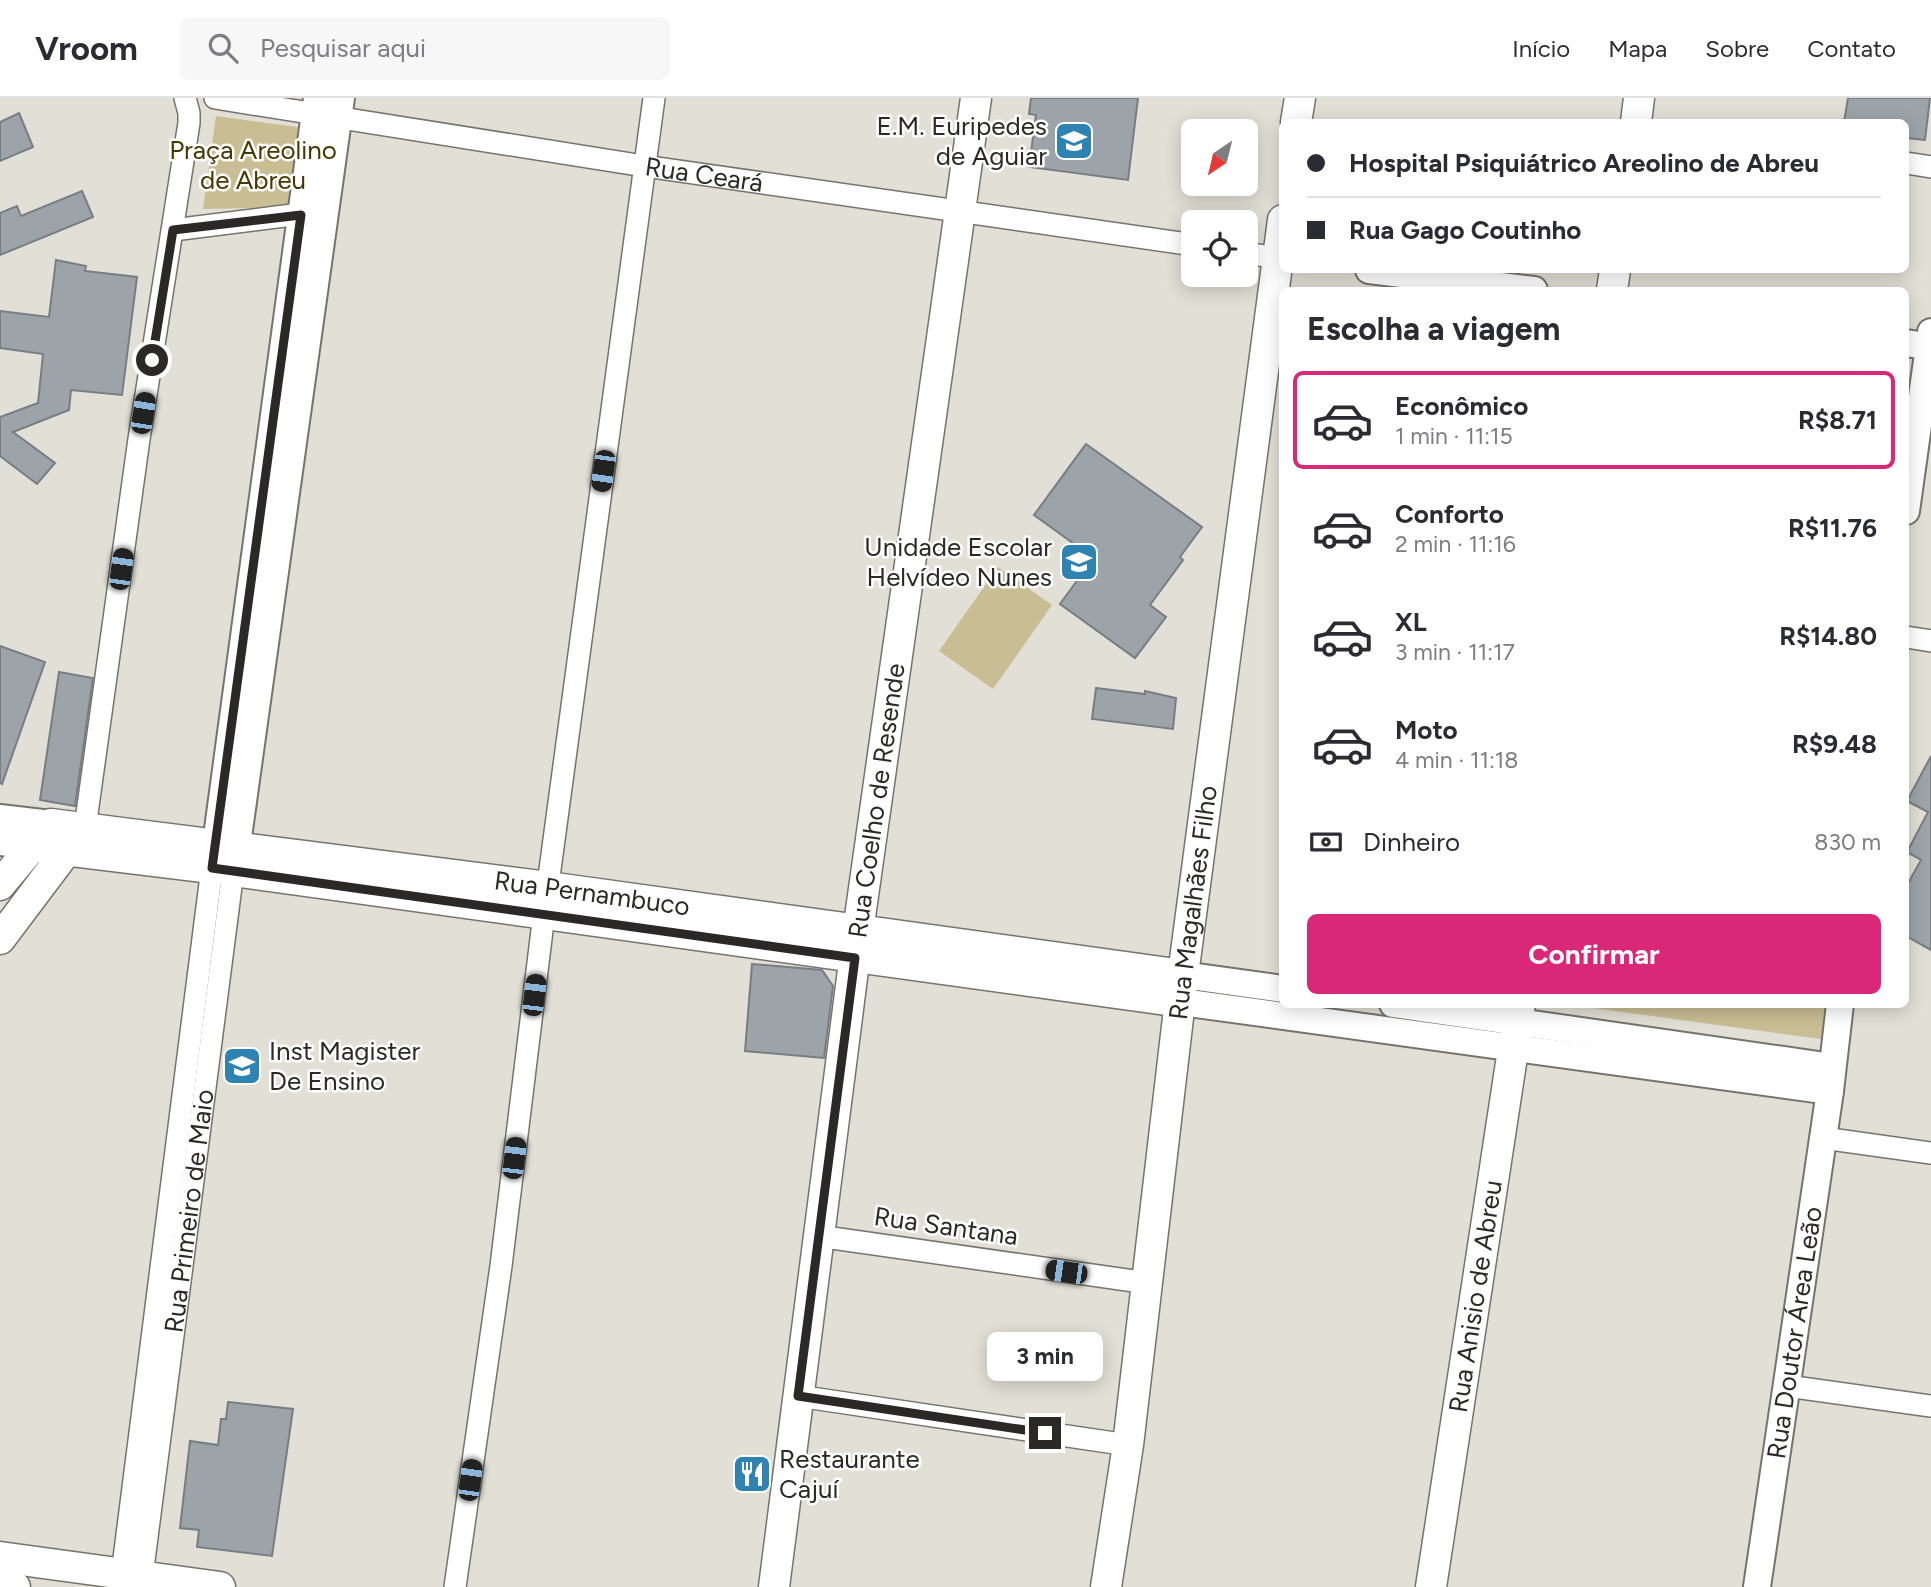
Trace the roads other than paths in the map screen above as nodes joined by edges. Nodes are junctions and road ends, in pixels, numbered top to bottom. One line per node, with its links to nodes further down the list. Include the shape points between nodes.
1 (185, 98): 13 (street, via 189,123)
2 (215, 98): 6 (street, Rua Ceará)
3 (654, 98): 9 (street)
4 (976, 98): 11 (main road, Rua Coelho de Resende)
5 (1300, 98): 7 (main road)
6 (328, 107): 9 (street, Rua Ceará); 12 (street, Rua Primeiro de Maio)
7 (1296, 119)
8 (1909, 163): 10 (street)
9 (644, 166): 11 (street, Rua Ceará); 30 (street)
10 (1931, 167)
11 (959, 210): 14 (street, Rua Ceará); 32 (main road, Rua Coelho de Resende)
12 (313, 212): 13 (street); 28 (street, Rua Primeiro de Maio)
13 (173, 230): 26 (street)
14 (1181, 243)
15 (1258, 255): 16 (street)
16 (1279, 258)
17 (1279, 265): 33 (main road, Rua Magalhães Filho)
18 (1394, 273): 19 (street)
19 (1509, 287)
20 (1924, 342): 21 (street)
21 (1909, 483)
22 (1909, 637): 23 (street)
23 (1931, 641)
24 (0, 818): 25 (street, Rua Pernambuco)
25 (41, 835): 26 (main road, Rua Pernambuco); 27 (street, Rua Pernambuco); 29 (main road)
26 (76, 839): 28 (main road, Rua Pernambuco); 31 (main road)
27 (0, 842)
28 (224, 857): 30 (main road, Rua Pernambuco); 50 (street, Rua Primeiro de Maio)
29 (0, 886)
30 (546, 900): 32 (main road, Rua Pernambuco); 54 (street)
31 (0, 939)
32 (857, 944): 33 (main road, Rua Pernambuco); 43 (main road, Rua Coelho de Resende)
33 (1182, 989): 34 (street); 35 (street); 44 (main road, Rua Magalhães Filho)
34 (1279, 989)
35 (1279, 999)
36 (1364, 1008): 39 (street)
37 (1418, 1008): 39 (street)
38 (1840, 1008): 40 (street, Rua Doutor Área Leão)
39 (1517, 1024): 40 (street); 57 (main road, Rua Anisio de Abreu)
40 (1831, 1078): 41 (street, Rua Doutor Área Leão)
41 (1823, 1138): 42 (street); 45 (street, Rua Doutor Área Leão)
42 (1931, 1153)
43 (818, 1236): 44 (street, Rua Santana); 46 (main road, Rua Coelho de Resende)
44 (1148, 1283): 48 (main road, Rua Magalhães Filho)
45 (1787, 1386): 47 (street); 58 (street, Rua Doutor Área Leão)
46 (798, 1396): 48 (street); 55 (main road, Rua Coelho de Resende)
47 (1931, 1406)
48 (1128, 1446): 56 (main road, Rua Magalhães Filho)
49 (0, 1557): 50 (main road)
50 (132, 1575): 53 (main road)
51 (0, 1585): 52 (main road)
52 (15, 1587)
53 (220, 1587)
54 (455, 1587)
55 (774, 1587)
56 (1106, 1587)
57 (1431, 1587)
58 (1758, 1587)

